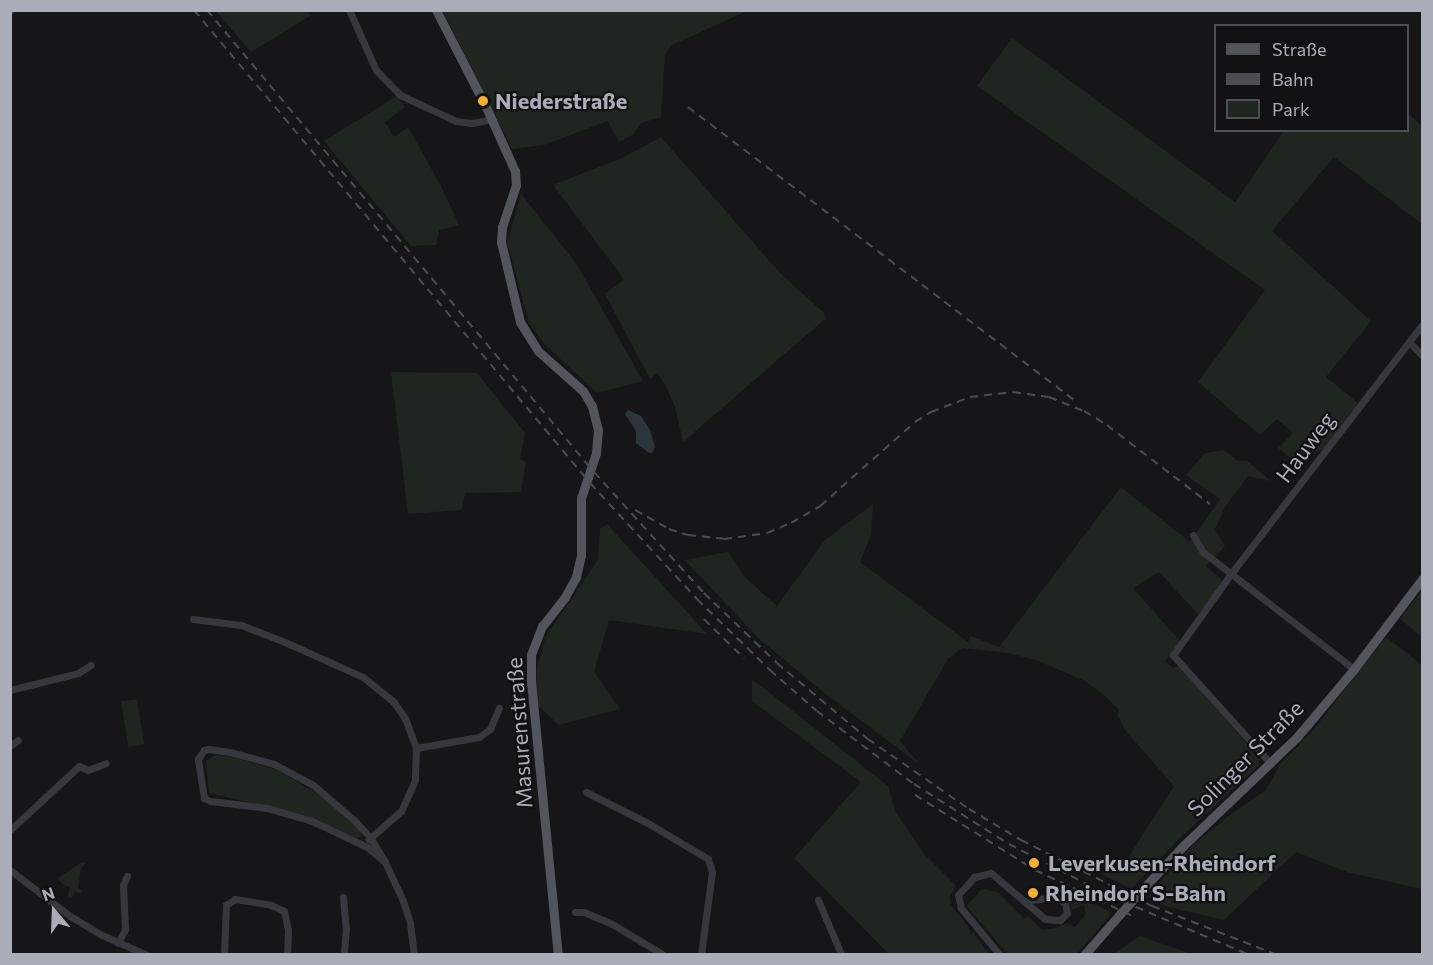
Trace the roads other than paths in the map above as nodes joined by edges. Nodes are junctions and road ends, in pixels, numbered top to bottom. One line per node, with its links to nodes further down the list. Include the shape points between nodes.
1 (349, 10): 3 (street, via 376,70 400,94 456,121)
2 (436, 10): 3 (main road)
3 (492, 119): 37 (main road, Masurenstraße, via 516,180 501,233 502,258 525,332 544,357 583,391 595,413 598,430 596,453 581,498 579,567 570,591 542,626 531,655)
4 (1422, 325): 5 (street, Hauweg)
5 (1409, 342): 6 (street); 8 (street, Hauweg)
6 (1422, 355)
7 (1193, 535): 8 (street, via 1203,552)
8 (1230, 575): 12 (street); 19 (street, Hauweg, via 1173,655)
9 (1422, 579): 12 (main road, Solinger Straße)
10 (193, 619): 17 (street, via 241,626 363,677 393,701 405,718)
11 (92, 665): 13 (street, via 78,673)
12 (1354, 669): 19 (main road, Solinger Straße)
13 (10, 690)
14 (500, 708): 17 (street, via 490,729 479,737)
15 (18, 740): 16 (street)
16 (10, 746)
17 (416, 748): 22 (street, via 415,780 408,800 394,819)
18 (106, 763): 21 (street, via 88,770 79,766)
19 (1271, 764): 42 (main road, Solinger Straße, bridge, via 1183,846)
20 (586, 792): 39 (street, via 654,826 711,863)
21 (10, 830)
22 (370, 837): 23 (street); 23 (street, via 337,803 286,770 230,752 209,749 200,754 204,798 285,813); 24 (street)
23 (363, 845): 24 (street)
24 (385, 862): 36 (street, via 403,901)
25 (10, 870): 31 (street, via 54,905)
26 (127, 876): 31 (street, via 123,885 125,929)
27 (343, 897): 35 (street)
28 (819, 900): 40 (street)
29 (1025, 901): 29 (street, via 1050,921 1060,920 1066,913 1065,903 1056,897); 41 (street, via 992,873 980,873 958,895 961,908)
30 (575, 912): 38 (street, via 612,924)
31 (118, 943): 32 (street)
32 (145, 954)
33 (224, 954): 34 (street, via 226,905 235,899 284,911)
34 (287, 954)
35 (344, 954)
36 (414, 954)
37 (558, 954)
38 (662, 954)
39 (701, 954)
40 (841, 954)
41 (999, 954)
42 (1084, 954)

